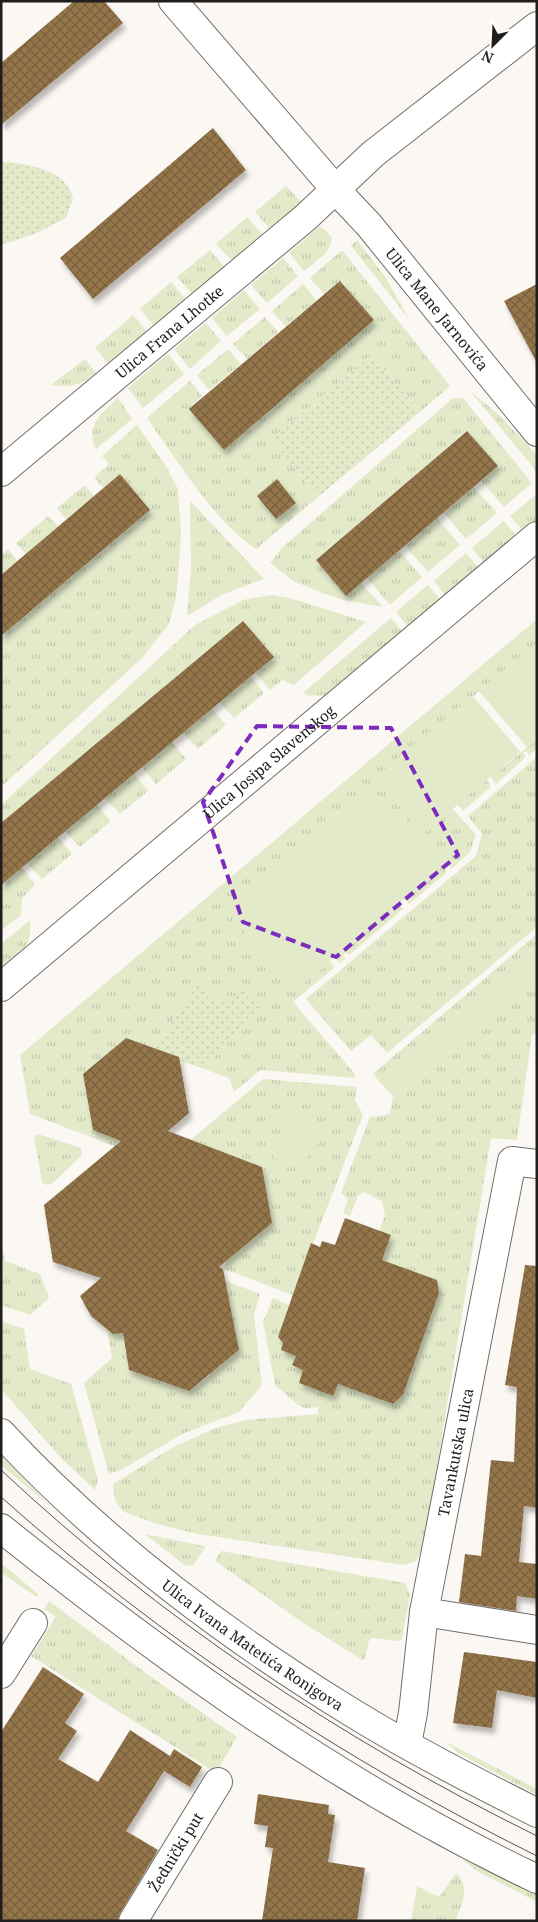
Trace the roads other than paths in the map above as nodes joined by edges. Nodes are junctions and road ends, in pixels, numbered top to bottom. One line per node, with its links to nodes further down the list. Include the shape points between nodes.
1 (173, 1): 3 (street, Ulica Mane Jarnovića)
2 (537, 26): 3 (street, via 374,154)
3 (336, 190): 4 (street, Ulica Mane Jarnovića, via 369,225); 5 (street, Ulica Frana Lhotke, via 169,334)
4 (537, 432)
5 (1, 472)
6 (537, 536): 7 (street, Ulica Josipa Slavenskog)
7 (1, 987)
8 (524, 1163): 11 (street, Tavankutska ulica)
9 (1, 1433): 15 (street, Ulica Ivana Matetića Ronjgova, via 75,1508 184,1598 271,1660)
10 (1, 1528): 18 (street, via 148,1643 284,1737 410,1813)
11 (424, 1612): 13 (street); 15 (street, Tavankutska ulica)
12 (33, 1623): 14 (street)
13 (537, 1630)
14 (1, 1674)
15 (407, 1744): 17 (street, Ulica Ivana Matetića Ronjgova)
16 (218, 1782): 19 (street, Žednički put)
17 (537, 1813)
18 (537, 1879)
19 (132, 1921)

